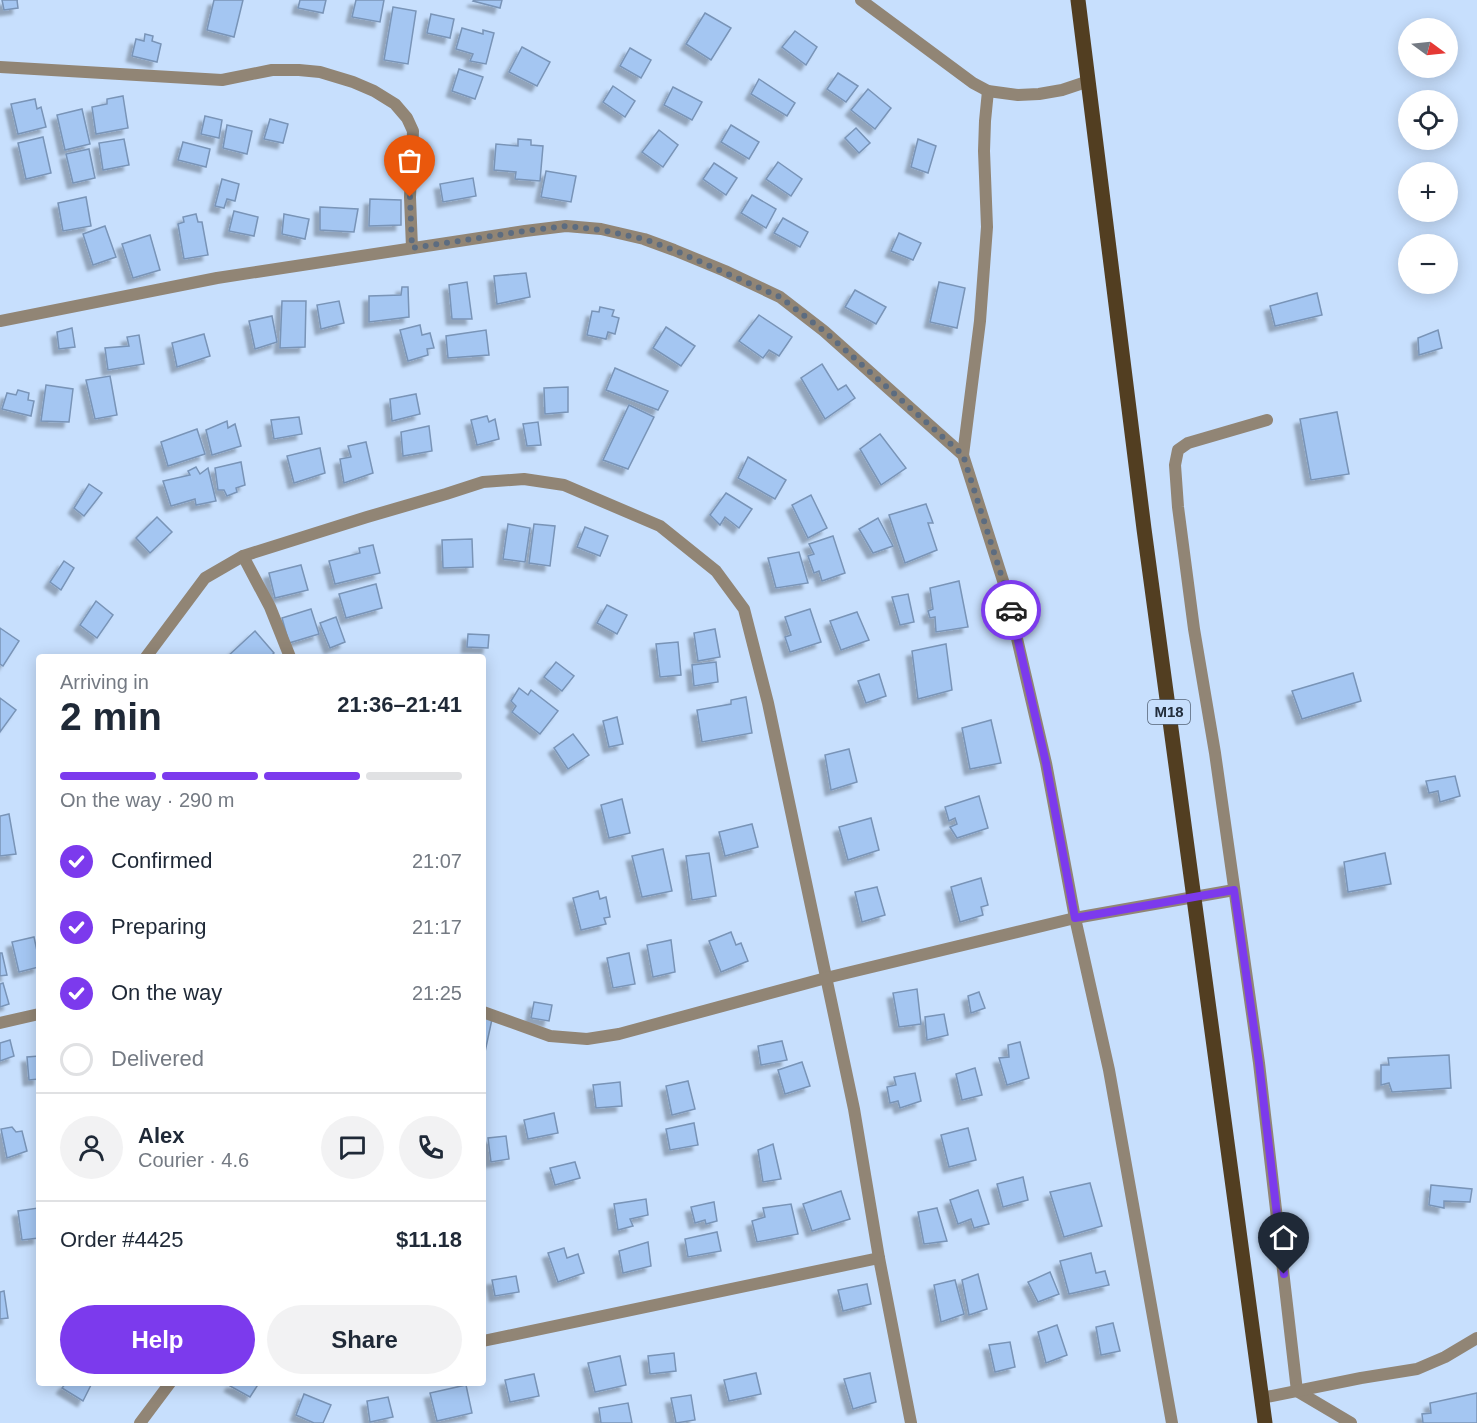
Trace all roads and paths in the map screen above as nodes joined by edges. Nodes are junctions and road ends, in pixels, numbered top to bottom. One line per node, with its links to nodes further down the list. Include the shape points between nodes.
1 (861, 0): 5 (street)
2 (1078, 0): 4 (main road, M18)
3 (0, 67): 6 (street, via 222,80 272,70 299,70 320,72 374,91 395,104 413,131)
4 (1089, 81): 5 (street, via 1039,94); 14 (main road, M18)
5 (988, 91): 9 (street, via 984,121 987,227)
6 (412, 248): 7 (street, via 217,278); 9 (street, via 566,226 644,239 674,250 780,297 824,331)
7 (0, 321)
8 (1267, 420): 13 (street, via 1188,443 1179,450 1175,465 1194,629)
9 (963, 455): 15 (street, via 1005,587 1046,763)
10 (243, 556): 11 (street, via 205,578); 12 (street); 16 (street, via 483,482 524,478 564,485 660,526 716,571 744,609 768,703)
11 (148, 654)
12 (289, 654)
13 (1234, 890): 14 (street); 24 (street, via 1259,1063)
14 (1194, 897): 15 (street); 25 (main road, M18)
15 (1075, 918): 16 (street); 28 (street, via 1109,1070)
16 (826, 978): 17 (street, via 620,1034 587,1039 550,1036); 20 (street, via 854,1109)
17 (486, 1013)
18 (36, 1015): 19 (street)
19 (0, 1023)
20 (879, 1258): 22 (street); 27 (street)
21 (1477, 1338): 24 (street, via 1418,1369)
22 (486, 1340)
23 (168, 1386): 26 (street)
24 (1297, 1391): 25 (street); 30 (street)
25 (1262, 1398): 29 (main road, M18)
26 (140, 1423)
27 (912, 1423)
28 (1172, 1423)
29 (1265, 1423)
30 (1351, 1423)

